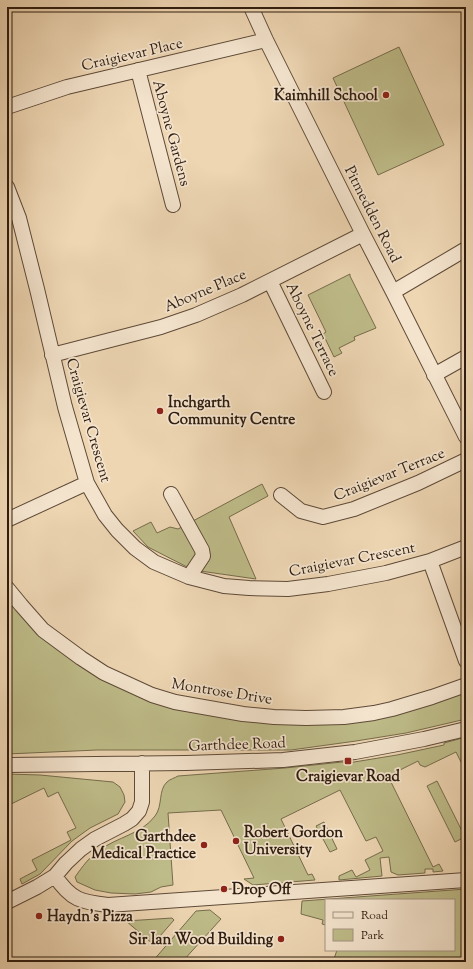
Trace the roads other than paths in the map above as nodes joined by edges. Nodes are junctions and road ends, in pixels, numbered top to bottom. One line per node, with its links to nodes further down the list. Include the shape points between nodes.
1 (251, 7): 2 (street, Pitmedden Road)
2 (266, 40): 3 (street, Craigievar Place); 7 (street, Pitmedden Road)
3 (138, 70): 4 (street, Craigievar Place, via 67,87); 6 (street, Aboyne Gardens)
4 (7, 107)
5 (7, 187): 11 (street, Craigievar Crescent, via 19,218)
6 (174, 205)
7 (363, 234): 9 (street, Aboyne Place); 10 (street, Pitmedden Road)
8 (466, 249): 10 (street)
9 (270, 281): 11 (street, Aboyne Place, via 196,315 161,327); 14 (street, Aboyne Terrace)
10 (394, 292): 13 (street, Pitmedden Road)
11 (52, 355): 17 (street, Craigievar Crescent)
12 (466, 357): 13 (street)
13 (434, 375): 15 (street, Pitmedden Road)
14 (324, 392)
15 (466, 437)
16 (466, 460): 19 (street, Craigievar Terrace, via 354,509 323,517 301,511)
17 (87, 483): 20 (street); 23 (street, Craigievar Crescent, via 104,513 135,548 154,562)
18 (171, 494): 23 (street, via 202,550 203,556)
19 (282, 495)
20 (7, 520)
21 (466, 547): 22 (street, Craigievar Crescent)
22 (430, 561): 23 (street, Craigievar Crescent, via 386,573 288,589 224,586); 25 (street)
23 (189, 577)
24 (7, 588): 26 (street, Montrose Drive, via 43,630 81,658 104,673 152,695 175,702 274,717 344,717 392,709)
25 (466, 661)
26 (466, 685)
27 (466, 729): 28 (street, Garthdee Road, via 362,750 283,760)
28 (142, 763): 29 (street, Garthdee Road); 30 (street, via 142,802 139,811 132,819 81,849)
29 (7, 765)
30 (55, 876): 31 (street, via 73,897 89,903 108,905); 32 (street)
31 (466, 880)
32 (7, 902)

